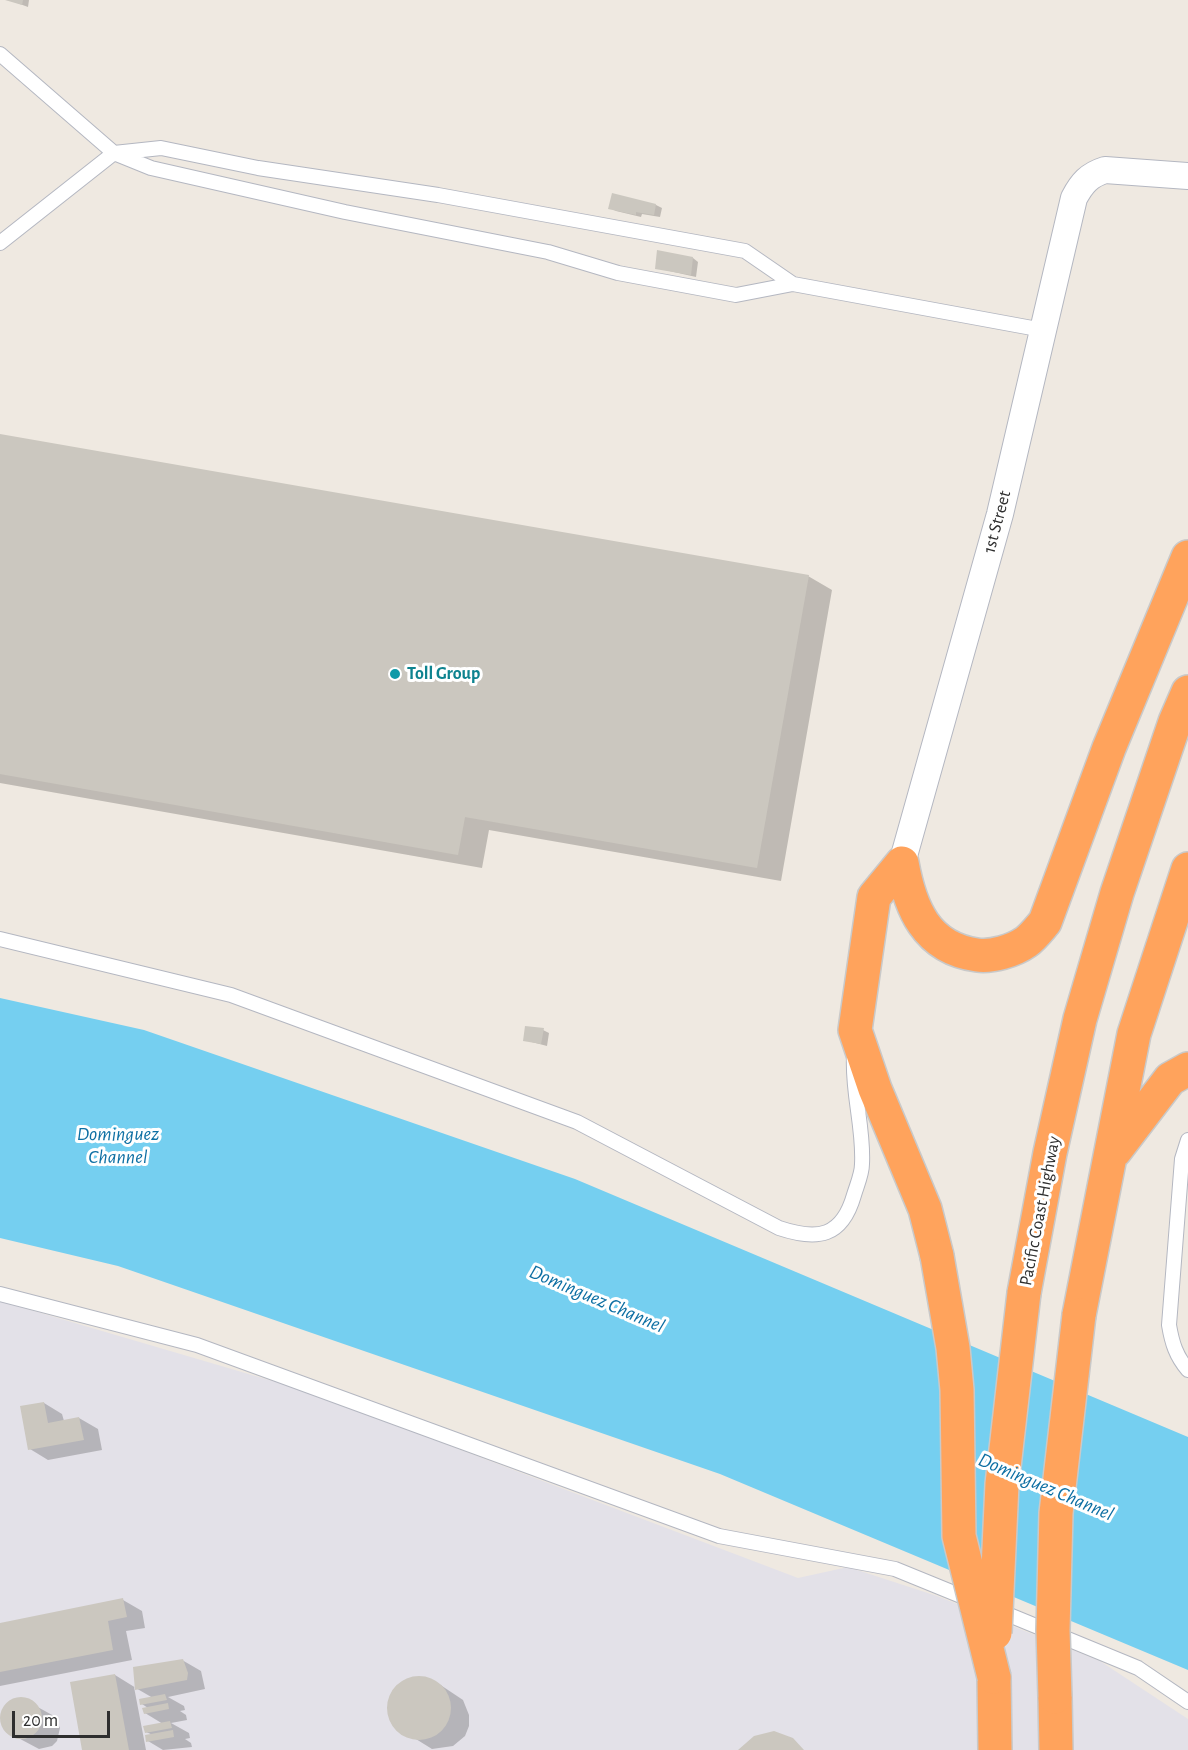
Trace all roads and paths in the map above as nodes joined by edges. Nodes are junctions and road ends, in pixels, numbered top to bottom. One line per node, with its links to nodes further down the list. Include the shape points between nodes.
1 (0, 54): 2 (lane)
2 (114, 153): 4 (lane); 5 (lane, via 163,171 548,252 618,273 736,295); 5 (lane, via 161,148 745,251)
3 (1188, 176): 6 (street, 1st Street, via 1105,170 1085,180 1074,198)
4 (0, 243)
5 (794, 284): 6 (lane)
6 (1043, 330): 9 (street, 1st Street, via 1000,514)
7 (1188, 557): 9 (highway, via 1109,748 1045,922 1025,943 998,954 984,956 954,950 938,941 918,914 907,890)
8 (1188, 692): 18 (highway, Pacific Coast Highway, bridge, via 1117,893 1080,1019 1050,1153 1024,1293 1002,1484)
9 (902, 863): 12 (highway, via 874,897)
10 (1188, 868): 15 (highway, via 1134,1034)
11 (0, 939): 12 (lane, via 231,995 566,1118 780,1228 803,1235 821,1235 839,1226 849,1211 861,1172 853,1084)
12 (855, 1030): 18 (highway, bridge, via 925,1209 937,1256 957,1390 959,1536)
13 (1188, 1069): 15 (highway, via 1170,1079)
14 (1188, 1140): 17 (lane, via 1182,1159 1169,1325 1172,1345)
15 (1111, 1161): 21 (highway, bridge, via 1079,1315 1056,1513)
16 (0, 1294): 19 (lane, via 197,1345 719,1536 895,1569 1138,1668)
17 (1188, 1370)
18 (994, 1677): 20 (highway, Pacific Coast Highway)
19 (1188, 1702)
20 (994, 1750)
21 (1056, 1750)

